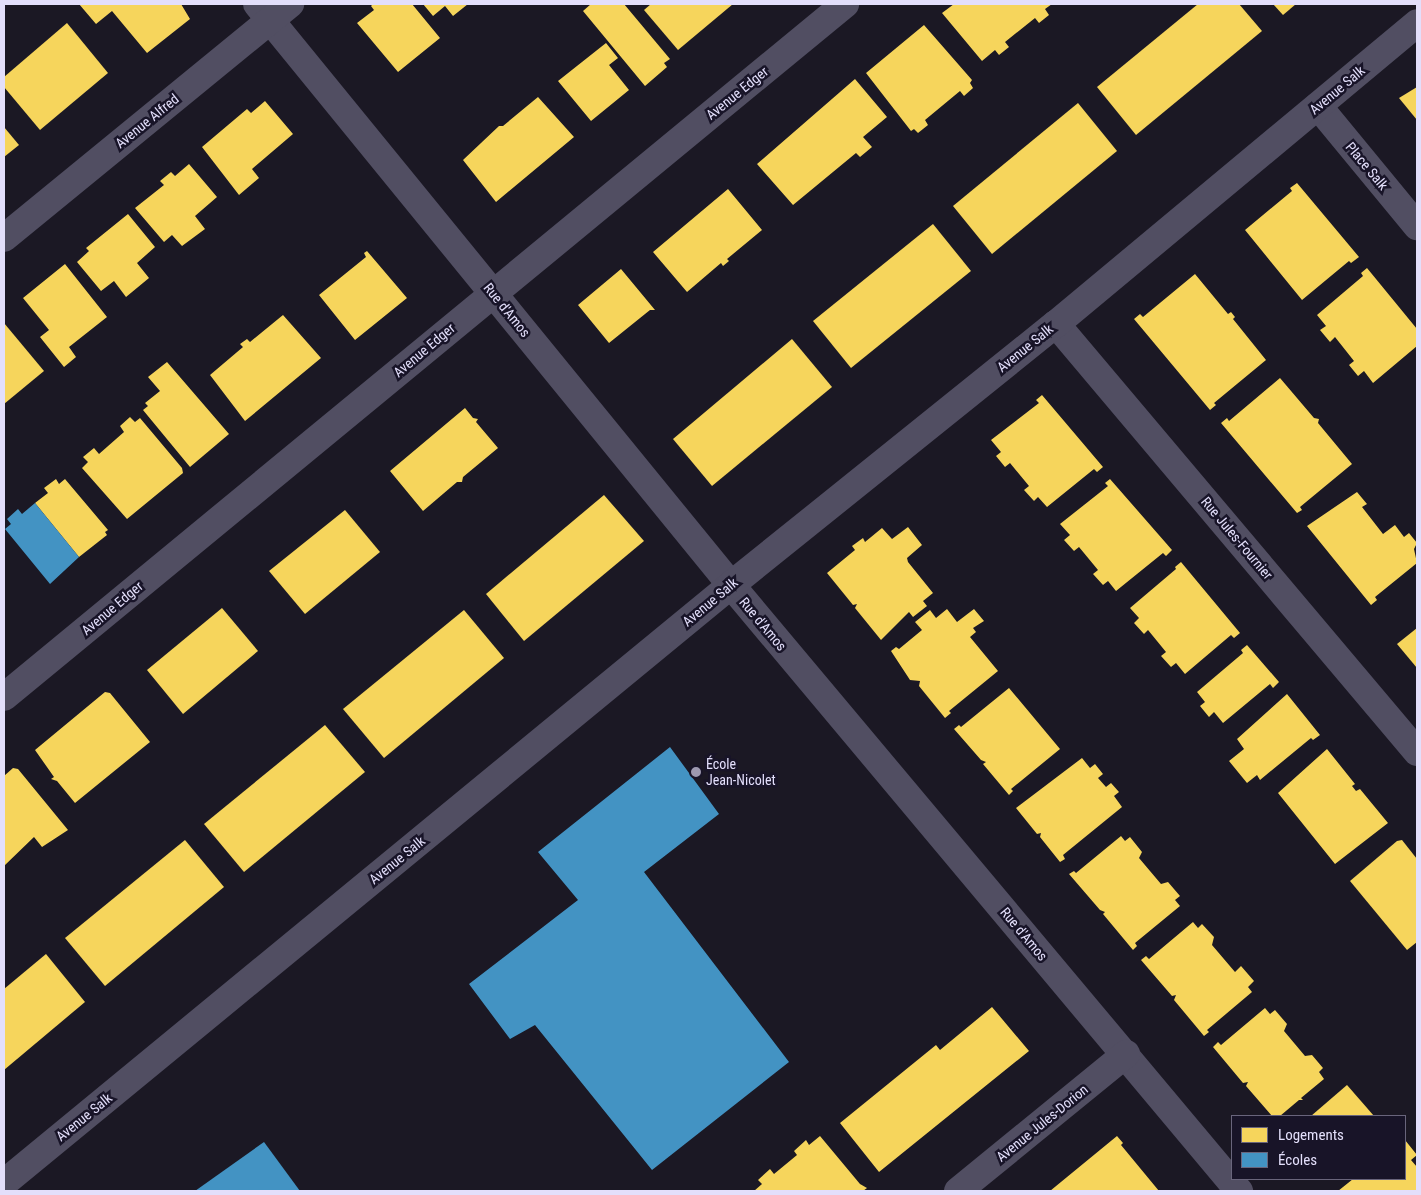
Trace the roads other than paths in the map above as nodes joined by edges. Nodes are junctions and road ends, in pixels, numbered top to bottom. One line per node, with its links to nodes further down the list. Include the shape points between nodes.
1 (845, 4): 7 (street, Avenue Edger)
2 (272, 9): 6 (street, Avenue Alfred); 7 (street, Rue d'Amos)
3 (1417, 23): 4 (street, Avenue Salk)
4 (1318, 106): 5 (street, Place Salk); 8 (street, Avenue Salk)
5 (1417, 226)
6 (4, 238)
7 (494, 293): 9 (street, Rue d'Amos); 10 (street, Avenue Edger)
8 (1056, 324): 9 (street, Avenue Salk); 11 (street, Rue Jules-Fournier)
9 (731, 585): 12 (street, Rue d'Amos); 13 (street, Avenue Salk)
10 (4, 697)
11 (1417, 752)
12 (1126, 1054): 14 (street, Avenue Jules-Dorion); 15 (street, Rue d'Amos)
13 (4, 1183)
14 (958, 1191)
15 (1238, 1191)

